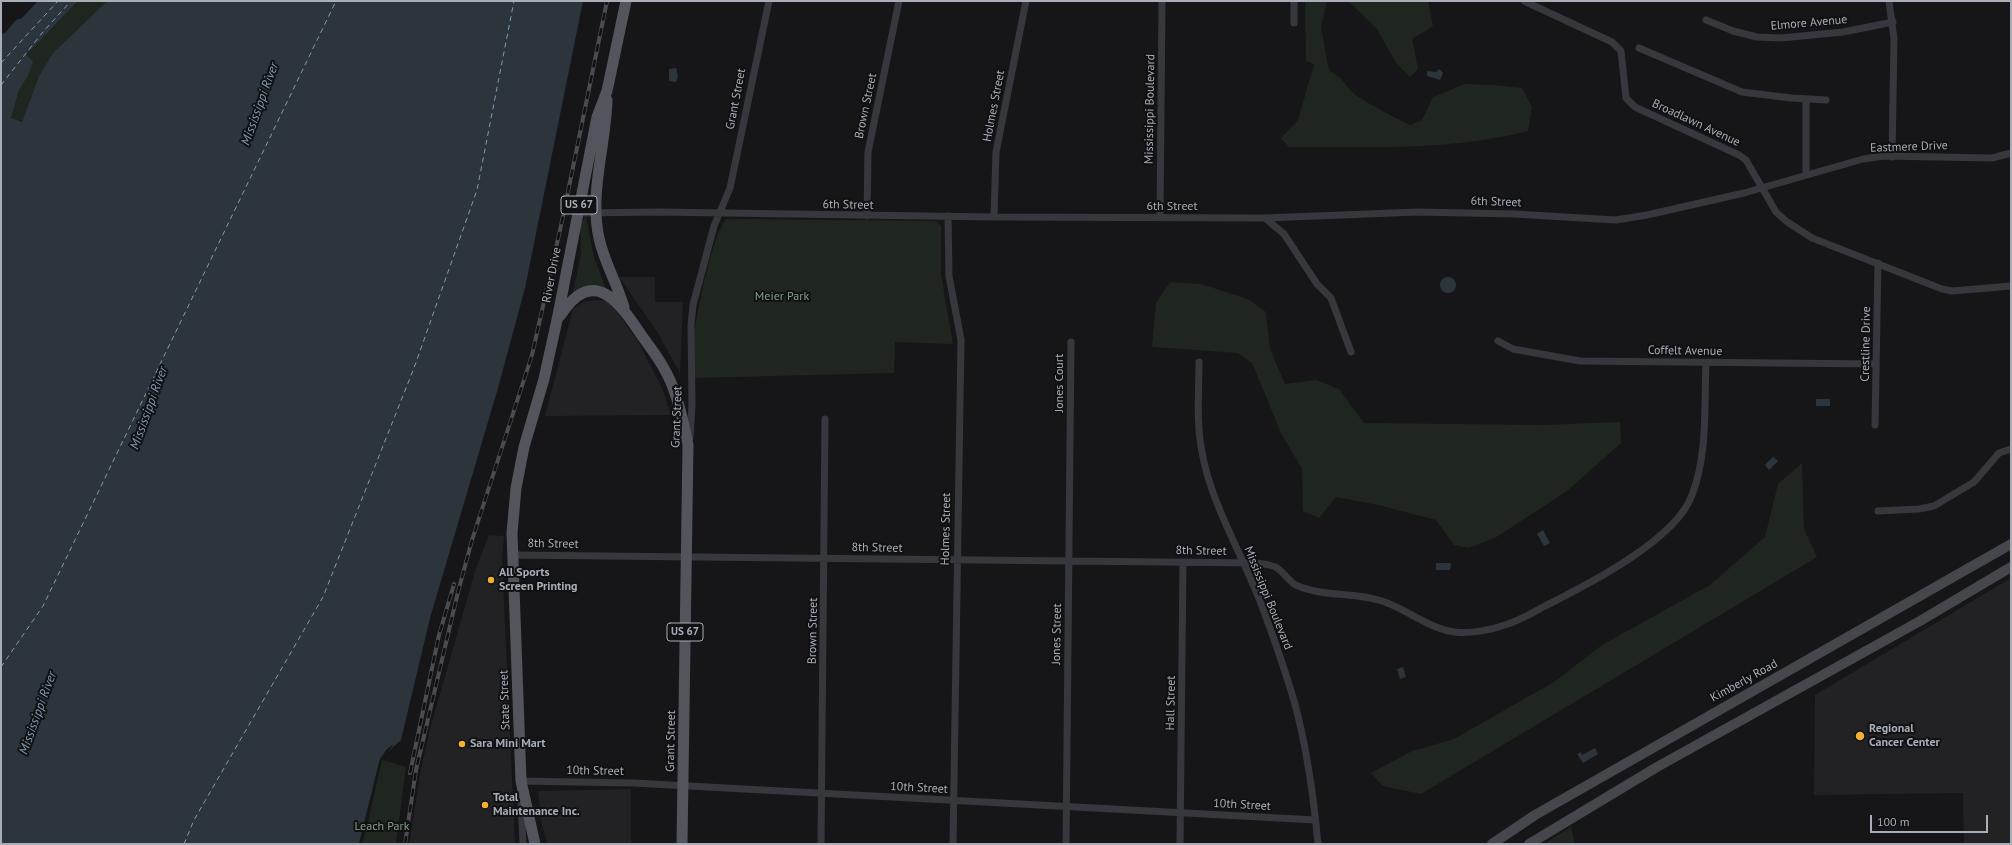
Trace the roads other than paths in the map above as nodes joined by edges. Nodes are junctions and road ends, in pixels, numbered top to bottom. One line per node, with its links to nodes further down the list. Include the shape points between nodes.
1 (626, 1): 13 (main road, River Drive / US 67)
2 (769, 1): 21 (street, Grant Street, via 739,151)
3 (899, 1): 23 (street, Brown Street, via 868,152)
4 (1026, 1): 25 (street, Holmes Street, via 998,138)
5 (1162, 1): 26 (street, Mississippi Boulevard)
6 (1294, 1): 11 (street)
7 (1524, 1): 19 (street, Broadlawn Avenue, via 1612,42 1621,51 1626,98 1636,107 1739,155 1746,160)
8 (1889, 1): 10 (street)
9 (1706, 20): 10 (street, Elmore Avenue, via 1733,31 1758,37 1781,38 1843,32)
10 (1893, 22): 17 (street)
11 (1294, 23)
12 (1639, 48): 14 (street, via 1731,89)
13 (607, 92): 20 (main road, US 67); 22 (main road, River Drive / US 67, via 597,117)
14 (1806, 99): 15 (street); 18 (street)
15 (1826, 100)
16 (2011, 153): 17 (street, Eastmere Drive, via 1992,158)
17 (1892, 157): 18 (street, Eastmere Drive, via 1863,159)
18 (1806, 175): 19 (street, Eastmere Drive)
19 (1762, 187): 27 (street, 6th Street, via 1670,210 1616,220 1426,212); 28 (street, Broadlawn Avenue, via 1776,212 1786,222 1812,238)
20 (596, 213): 21 (street, 6th Street); 22 (street, 6th Street); 30 (main road, US 67, via 598,236 606,264)
21 (721, 213): 23 (street, 6th Street); 42 (street, Grant Street, via 714,226 693,305 692,405)
22 (578, 214): 31 (main road, River Drive / US 67)
23 (866, 216): 24 (street, 6th Street)
24 (948, 216): 25 (street, 6th Street); 48 (street, Holmes Street, via 949,276 961,340)
25 (994, 217): 26 (street, 6th Street)
26 (1160, 218): 27 (street, 6th Street)
27 (1265, 218): 34 (street, via 1284,234 1317,284 1330,298)
28 (1878, 263): 29 (street, Broadlawn Avenue, via 1952,291); 37 (street, Crestline Drive)
29 (2011, 286)
30 (626, 311): 31 (main road, via 612,297 599,291 591,291 576,296); 42 (main road, US 67, via 672,384 688,444)
31 (557, 320): 45 (main road, River Drive / US 67, via 516,488)
32 (1498, 340): 36 (street, Coffelt Avenue, via 1513,349 1580,361)
33 (1071, 342): 39 (street, Jones Court)
34 (1351, 352)
35 (1199, 362): 51 (street, Mississippi Boulevard, via 1198,427 1202,454 1222,515)
36 (1706, 363): 37 (street, Coffelt Avenue); 51 (street, 8th Street, via 1703,445 1699,473 1692,496 1676,520 1648,546 1582,588 1505,625 1475,631 1456,632 1442,629 1382,601 1351,594 1311,591 1296,586 1278,568)
37 (1876, 364): 40 (street, Crestline Drive)
38 (825, 419): 47 (street, Brown Street)
39 (1071, 424): 49 (street, Jones Street)
40 (1876, 425)
41 (2011, 449): 43 (street, via 1999,453 1974,482 1934,506)
42 (687, 478): 46 (main road, Grant Street / US 67)
43 (1878, 511)
44 (2011, 544): 68 (main road, Kimberly Road, via 1549,807)
45 (512, 555): 46 (street, 8th Street); 53 (main road, State Street / US 67)
46 (686, 556): 47 (street, 8th Street); 54 (main road, Grant Street / US 67)
47 (825, 558): 48 (street, 8th Street); 55 (street, Brown Street)
48 (957, 560): 49 (street, 8th Street); 56 (street, Holmes Street)
49 (1069, 561): 50 (street, 8th Street); 57 (street, Jones Street)
50 (1183, 562): 51 (street, 8th Street); 58 (street, Hall Street)
51 (1243, 563): 59 (street, Mississippi Boulevard, via 1263,608 1294,703)
52 (2011, 567): 69 (main road, via 1920,621 1657,767)
53 (521, 781): 54 (street, 10th Street); 60 (street, State Street); 61 (main road, US 67)
54 (683, 786): 55 (street, 10th Street); 62 (main road, Grant Street / US 67)
55 (822, 794): 56 (street, 10th Street); 63 (street, Brown Street)
56 (954, 801): 57 (street, 10th Street); 64 (street, Holmes Street)
57 (1066, 807): 58 (street, 10th Street); 65 (street, Jones Street)
58 (1181, 813): 59 (street, 10th Street); 66 (street, Hall Street)
59 (1315, 820): 67 (street, Mississippi Boulevard)
60 (523, 844)
61 (535, 844)
62 (682, 844)
63 (821, 844)
64 (953, 844)
65 (1066, 844)
66 (1180, 844)
67 (1318, 844)
68 (1492, 844)
69 (1529, 844)

